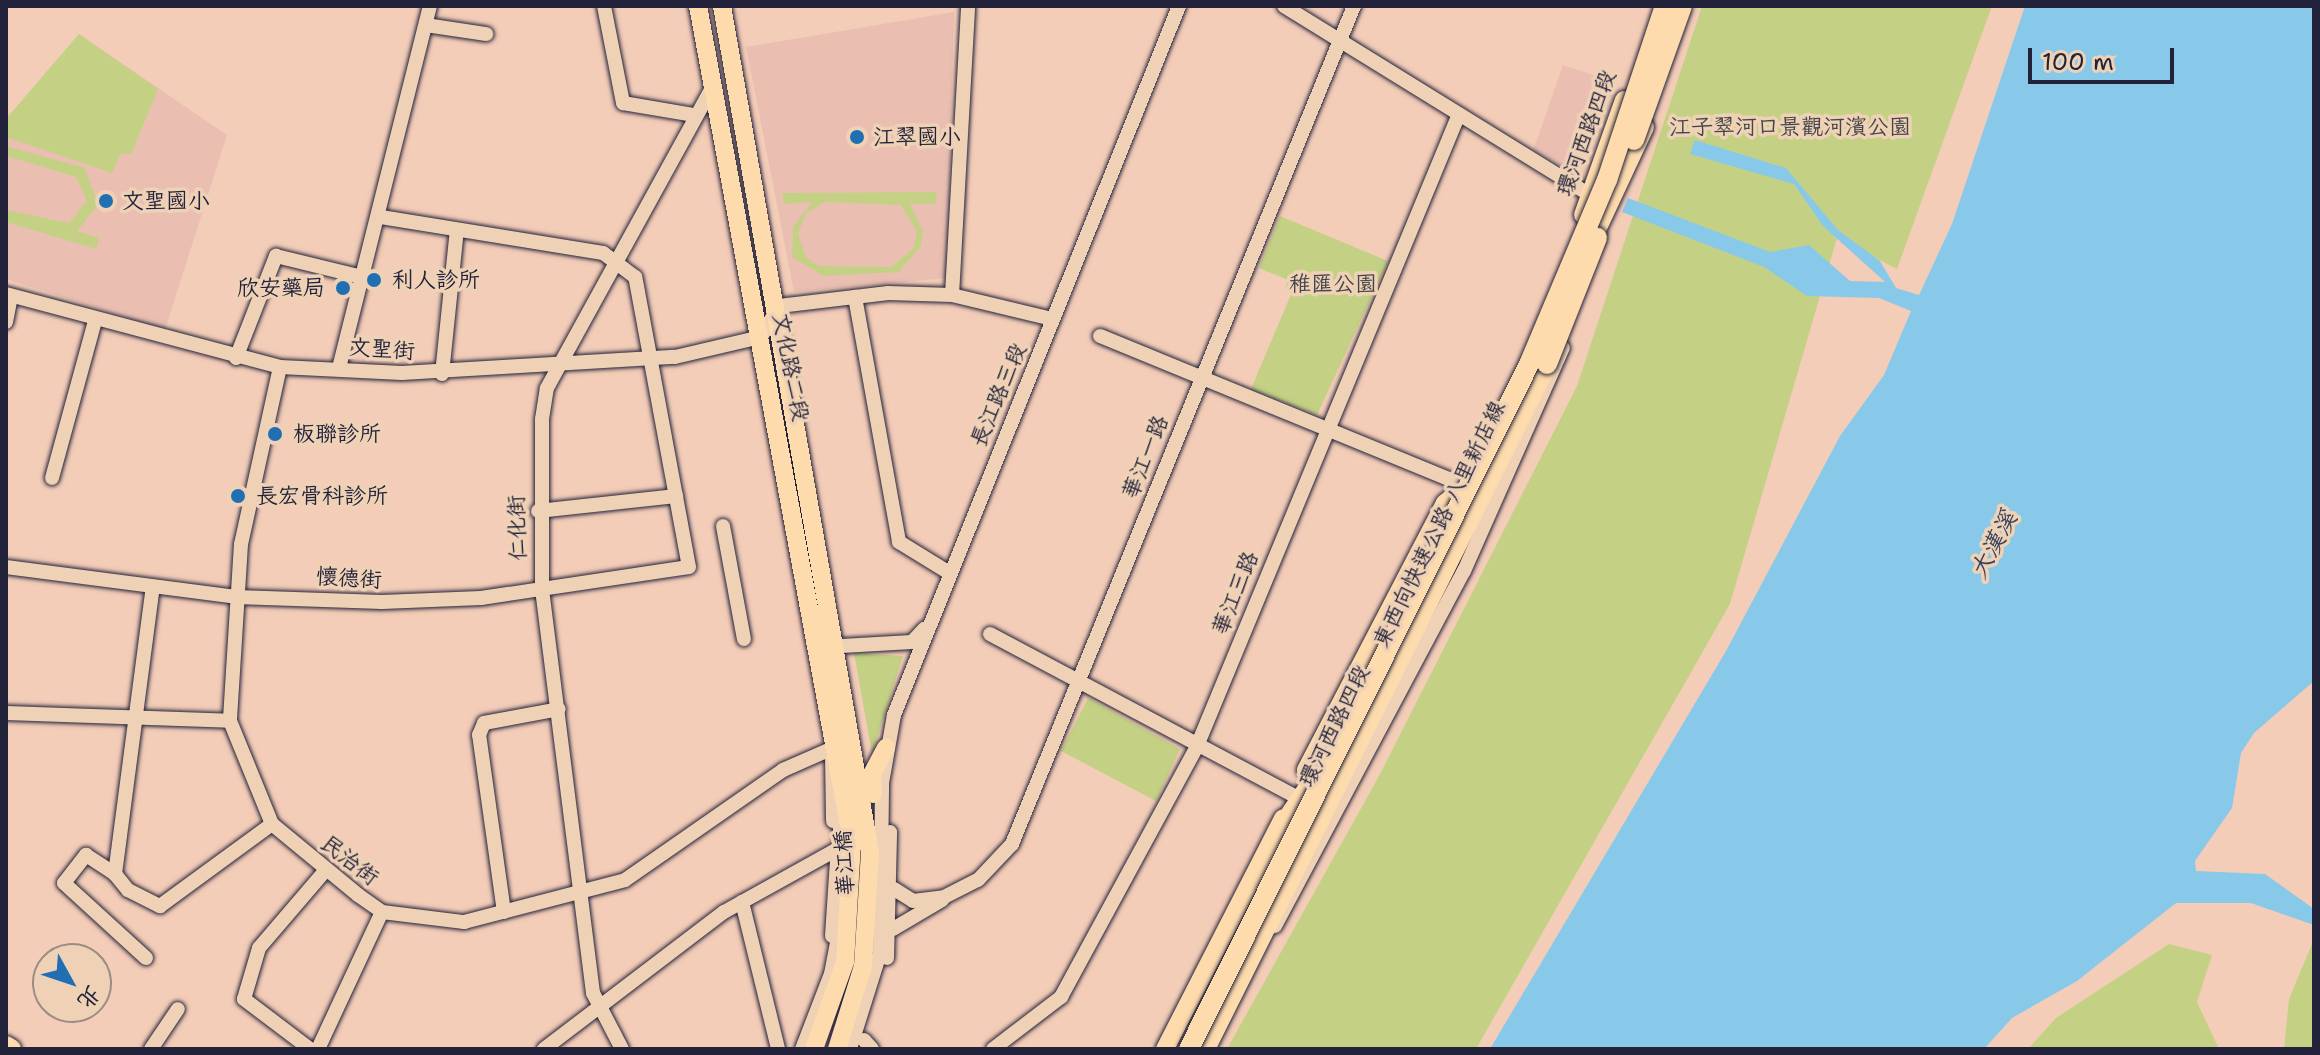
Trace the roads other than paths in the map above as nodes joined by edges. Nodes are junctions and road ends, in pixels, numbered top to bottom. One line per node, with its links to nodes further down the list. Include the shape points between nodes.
1 (430, 6): 11 (street)
2 (604, 6): 16 (street, via 623,103)
3 (698, 6): 14 (main road, 文化路二段)
4 (722, 6): 26 (main road, 文化路二段)
5 (968, 6): 24 (street)
6 (1179, 6): 27 (street, 長江路三段)
7 (1284, 6): 13 (street)
8 (1354, 6): 13 (street, 華江一路)
9 (1684, 6): 18 (main road, 環河西路四段, via 1646,126); 34 (highway, 東西向快速公路 八里新店線, bridge)
10 (1658, 7): 17 (main road, 環河西路四段); 100 (highway, 東西向快速公路 八里新店線, bridge, via 1607,180 1530,362)
11 (426, 25): 12 (street); 19 (street)
12 (486, 34)
13 (1340, 42): 15 (street); 39 (street, 華江一路)
14 (713, 86): 16 (street, 仁化街); 31 (main road, 文化路二段)
15 (1459, 114): 17 (street); 40 (street, 華江三路)
16 (693, 115): 21 (street, 仁化街)
17 (1590, 196): 18 (street); 42 (main road, 環河西路四段, via 1548,305)
18 (1609, 204): 80 (street, 環河西路四段, via 1556,369 1498,500); 101 (main road, 環河西路四段, via 1477,492)
19 (381, 217): 20 (street); 22 (street)
20 (457, 230): 21 (street); 38 (street)
21 (615, 259): 33 (street, via 641,287); 37 (street, 仁化街)
22 (362, 277): 32 (street, via 276,256); 36 (street)
23 (9, 295): 28 (street, 文聖街); 29 (street)
24 (952, 295): 25 (street); 27 (street)
25 (855, 297): 26 (street); 47 (street, via 899,542)
26 (779, 306): 31 (street); 54 (main road, 文化路二段)
27 (1052, 319): 47 (street, 長江路三段)
28 (95, 321): 32 (street, 文聖街); 41 (street)
29 (6, 322)
30 (1100, 336): 39 (street)
31 (761, 337): 33 (street, 文聖街); 56 (main road, 文化路二段)
32 (236, 358): 35 (street, 文聖街)
33 (651, 359): 37 (street, 文聖街); 43 (street)
34 (1547, 364): 80 (highway, via 1503,478); 102 (highway, 東西向快速公路 八里新店線)
35 (280, 367): 36 (street, 文聖街); 50 (street, 民治街)
36 (339, 368): 38 (street, 文聖街)
37 (557, 370): 38 (street, 文聖街); 44 (street, 仁化街, via 542,419)
38 (442, 374)
39 (1201, 377): 40 (street); 58 (street, 華江一路)
40 (1326, 430): 42 (street); 65 (street, 華江三路)
41 (52, 478)
42 (1462, 487): 67 (main road, 環河西路四段, via 1445,503); 70 (main road, 環河西路四段, via 1452,524 1332,752); 100 (highway, bridge, via 1296,802)
43 (676, 496): 44 (street); 49 (street, 懷德街, via 689,567)
44 (538, 511): 49 (street, 仁化街)
45 (723, 526): 53 (street)
46 (6, 567): 48 (street, 懷德街)
47 (948, 572): 51 (street, 長江路三段)
48 (153, 587): 50 (street, 懷德街); 62 (street)
49 (542, 590): 50 (street, 懷德街, via 392,602); 60 (street, 仁化街)
50 (236, 597): 63 (street, 民治街)
51 (932, 616): 55 (street, via 917,640); 59 (street, 長江路三段)
52 (990, 634): 58 (street)
53 (744, 639)
54 (839, 643): 55 (street); 56 (street); 57 (main road, 文化路二段)
55 (890, 645): 59 (street, via 911,658)
56 (819, 649): 64 (main road, 文化路二段)
57 (842, 671): 85 (main road, 華江橋, via 871,888 863,966)
58 (1078, 680): 65 (street); 76 (street, 華江一路, via 1012,844 978,880)
59 (899, 703): 66 (street, 長江路三段)
60 (559, 709): 75 (street, 仁化街); 79 (street, via 484,723 479,735)
61 (10, 714): 62 (street)
62 (132, 718): 63 (street); 73 (street)
63 (230, 721): 69 (street, 民治街)
64 (834, 743): 71 (street, 文化路二段); 75 (street, 民治街, via 762,783 625,880); 94 (street, via 842,858 839,937); 95 (main road, 文化路二段, via 854,891 845,962)
65 (1197, 746): 67 (street); 98 (street, 華江三路, via 1061,997)
66 (886, 748): 68 (street, 長江路三段); 85 (main road, via 872,774 880,887 874,948 860,1008)
67 (1293, 795): 70 (main road, 環河西路四段)
68 (884, 800): 74 (street); 97 (street, via 880,953)
69 (272, 824): 72 (street, 民治街); 73 (street, via 160,906 128,890)
70 (1280, 828): 99 (main road, 環河西路四段)
71 (836, 850): 77 (street); 93 (street, 文化路二段, via 830,949)
72 (325, 871): 78 (street, 民治街); 88 (street, via 259,948 244,999)
73 (115, 874): 82 (street, via 86,855 64,883)
74 (894, 889): 76 (street, 華江一路, via 913,901); 81 (street)
75 (581, 893): 79 (street, 民治街); 83 (street, 仁化街)
76 (944, 897): 81 (street, 華江一路)
77 (742, 902): 83 (street); 92 (street)
78 (382, 912): 79 (street, 民治街, via 464,922); 89 (street)
79 (504, 912)
80 (1274, 928): 102 (main road, 環河西路四段)
81 (893, 929): 86 (street)
82 (146, 958)
83 (600, 1008): 90 (street); 91 (street, 仁化街)
84 (178, 1009): 87 (street)
85 (845, 1028): 96 (main road, 華江橋)
86 (865, 1046)
87 (151, 1049)
88 (310, 1049)
89 (318, 1049)
90 (544, 1049)
91 (622, 1049)
92 (778, 1049)
93 (793, 1049)
94 (802, 1049)
95 (814, 1049)
96 (837, 1049)
97 (850, 1049)
98 (993, 1049)
99 (1165, 1049)
100 (1187, 1049)
101 (1198, 1049)
102 (1206, 1049)

